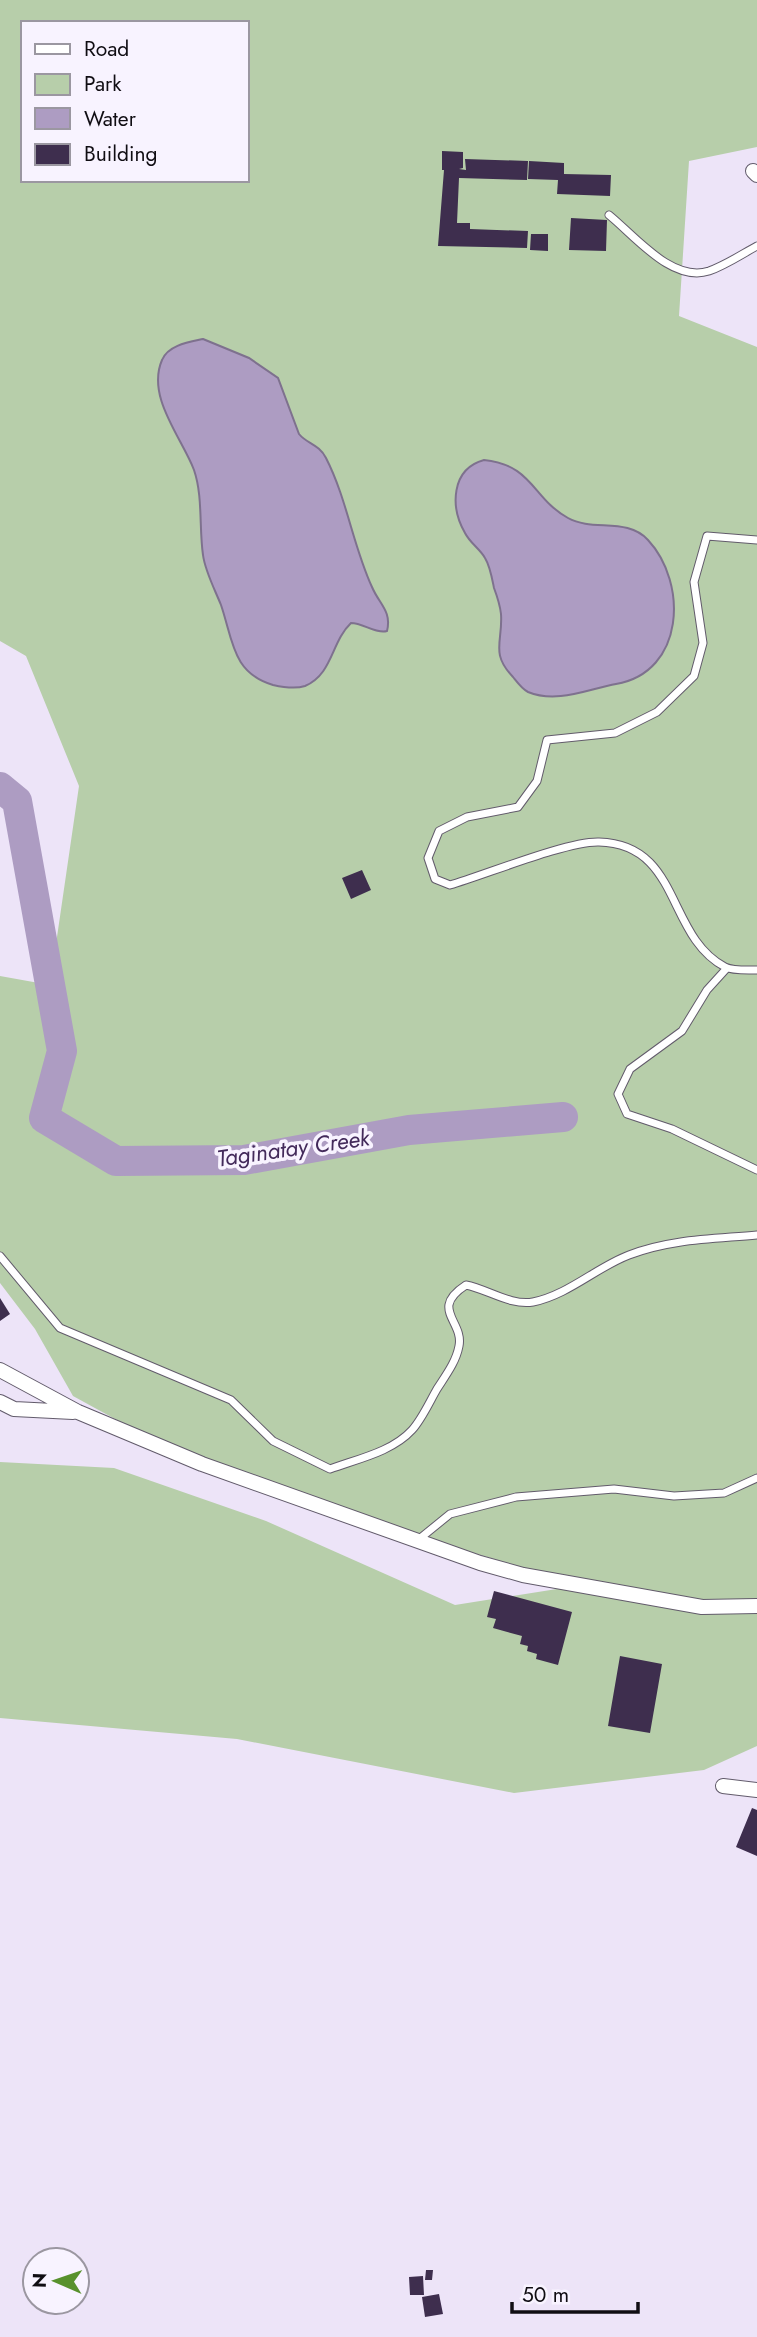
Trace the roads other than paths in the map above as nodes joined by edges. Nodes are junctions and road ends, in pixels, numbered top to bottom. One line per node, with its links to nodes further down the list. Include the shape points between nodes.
1 (609, 215): 2 (lane, via 672,267 688,273 709,271)
2 (757, 246)
3 (757, 540): 4 (lane, via 707,536 694,582 703,643 694,676 656,712 615,733 547,740 537,780 518,807 467,817 439,831 428,858 435,879 450,885 598,841 630,848 652,863 673,892 685,927)
4 (727, 968): 5 (lane); 6 (lane, via 682,1031 630,1069 618,1094 626,1114 672,1129)
5 (757, 970)
6 (757, 1170)
7 (757, 1235): 8 (lane, via 671,1243 629,1255 532,1303 466,1285 453,1293 449,1306 460,1342 456,1359 412,1430 381,1451 330,1469 273,1441 231,1400 60,1328)
8 (0, 1256)
9 (0, 1370): 11 (street)
10 (0, 1402): 11 (street, via 14,1409)
11 (78, 1412): 13 (street, via 202,1464)
12 (757, 1478): 13 (lane, via 724,1493 674,1496 614,1489 516,1497 450,1514)
13 (418, 1540): 14 (street, via 523,1575 702,1606)
14 (757, 1606)
15 (723, 1786): 16 (street)
16 (757, 1790)

